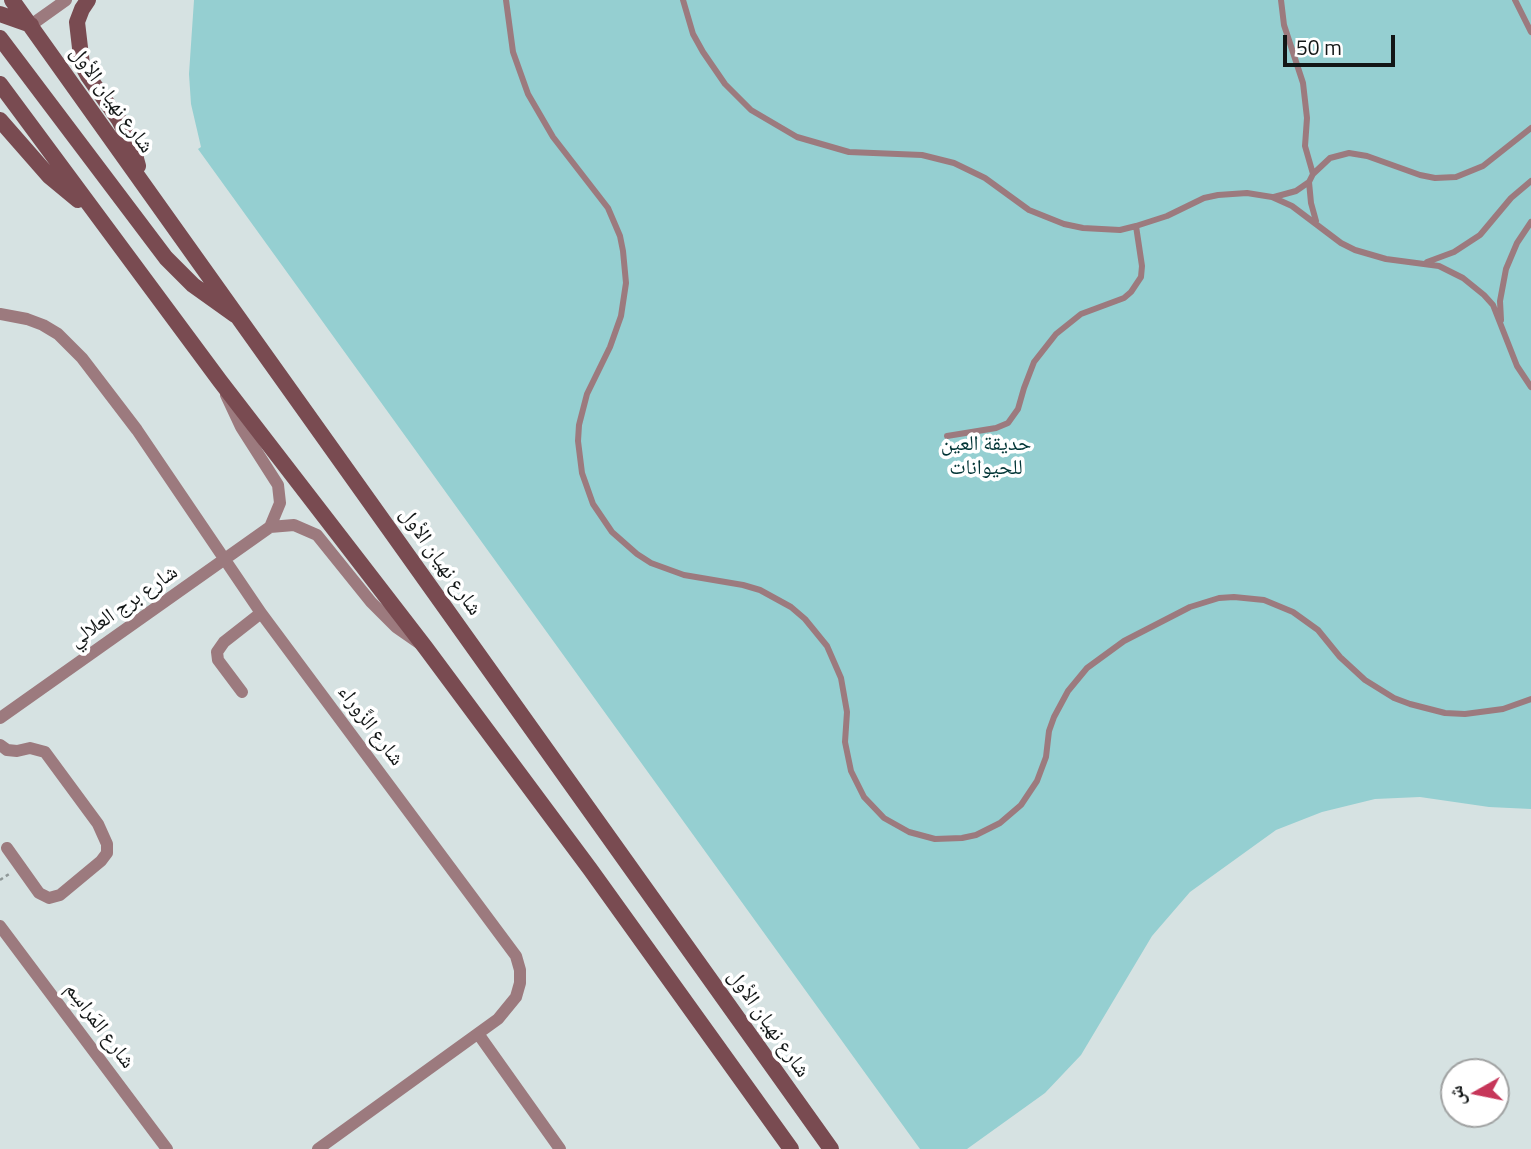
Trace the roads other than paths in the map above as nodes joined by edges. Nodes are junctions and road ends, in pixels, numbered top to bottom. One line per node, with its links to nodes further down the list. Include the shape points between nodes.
1 (66, 0): 9 (street)
2 (88, 0): 16 (main road, via 77,22 82,65 126,133)
3 (506, 0): 36 (lane, via 513,52 528,94 553,136 608,208 623,251 626,283 621,316 587,394 579,425 582,473 593,504 612,532 651,563 684,575 760,590 805,619 827,646 841,678 850,771 864,797 884,818 935,839 976,835 1000,823 1021,805 1037,782 1054,717 1087,668 1146,630 1219,598 1257,599 1293,612 1318,630 1365,680 1410,704 1465,714 1503,709)
4 (682, 0): 23 (lane, via 698,43 725,85 751,110 797,137 849,152 922,155 954,163 985,178 1029,210 1064,225 1101,230)
5 (1281, 0): 15 (lane, via 1284,25 1303,83 1306,146)
6 (1515, 0): 10 (lane)
7 (14, 1): 8 (main road); 9 (main road, شارع نهيان الأول)
8 (1, 17): 9 (main road)
9 (31, 25): 11 (main road); 16 (main road, شارع نهيان الأول)
10 (1531, 32)
11 (2, 43): 26 (main road, via 166,258 208,298)
12 (0, 84): 20 (main road)
13 (0, 120): 20 (main road, via 50,176)
14 (1531, 128): 15 (lane, via 1483,166 1456,177 1420,175 1349,153 1330,158)
15 (1313, 174): 18 (lane)
16 (141, 179): 26 (main road, شارع نهيان الأول)
17 (1531, 181): 24 (lane, via 1480,235)
18 (1309, 182): 19 (lane); 22 (lane)
19 (1272, 197): 22 (lane); 23 (lane, via 1247,193 1203,198)
20 (92, 209): 28 (main road)
21 (1531, 222): 27 (lane, via 1506,269)
22 (1317, 224): 24 (lane, via 1341,243 1370,255)
23 (1136, 226): 30 (lane, via 1142,266 1131,292 1081,314 1056,334 1034,362 1008,424)
24 (1425, 263): 27 (lane, via 1451,271 1474,286 1493,305)
25 (0, 314): 32 (street, شارع الزَّوراء, via 27,318 71,345 137,430)
26 (241, 319): 46 (main road, شارع نهيان الأول)
27 (1501, 322): 29 (lane, via 1510,351)
28 (220, 381): 31 (street, via 241,427 278,485 279,503); 34 (main road)
29 (1531, 387)
30 (947, 436)
31 (270, 527): 32 (street, شارع برج العلالي); 34 (street, via 295,525 317,535 377,609)
32 (225, 559): 33 (street, شارع الزَّوراء); 37 (street, شارع برج العلالي)
33 (261, 612): 35 (street, via 217,652); 41 (street, شارع الزَّوراء, via 516,956 520,984 516,997)
34 (425, 647): 45 (main road)
35 (242, 692)
36 (1531, 699)
37 (0, 718)
38 (0, 745): 39 (street, via 7,750 44,752 98,824 107,853 60,895 49,898 39,893)
39 (6, 848)
40 (0, 926): 42 (street, شارع المَراسِم)
41 (478, 1035): 43 (street, شارع الزَّوراء); 44 (street)
42 (167, 1149)
43 (318, 1149)
44 (560, 1149)
45 (791, 1149)
46 (831, 1149)

